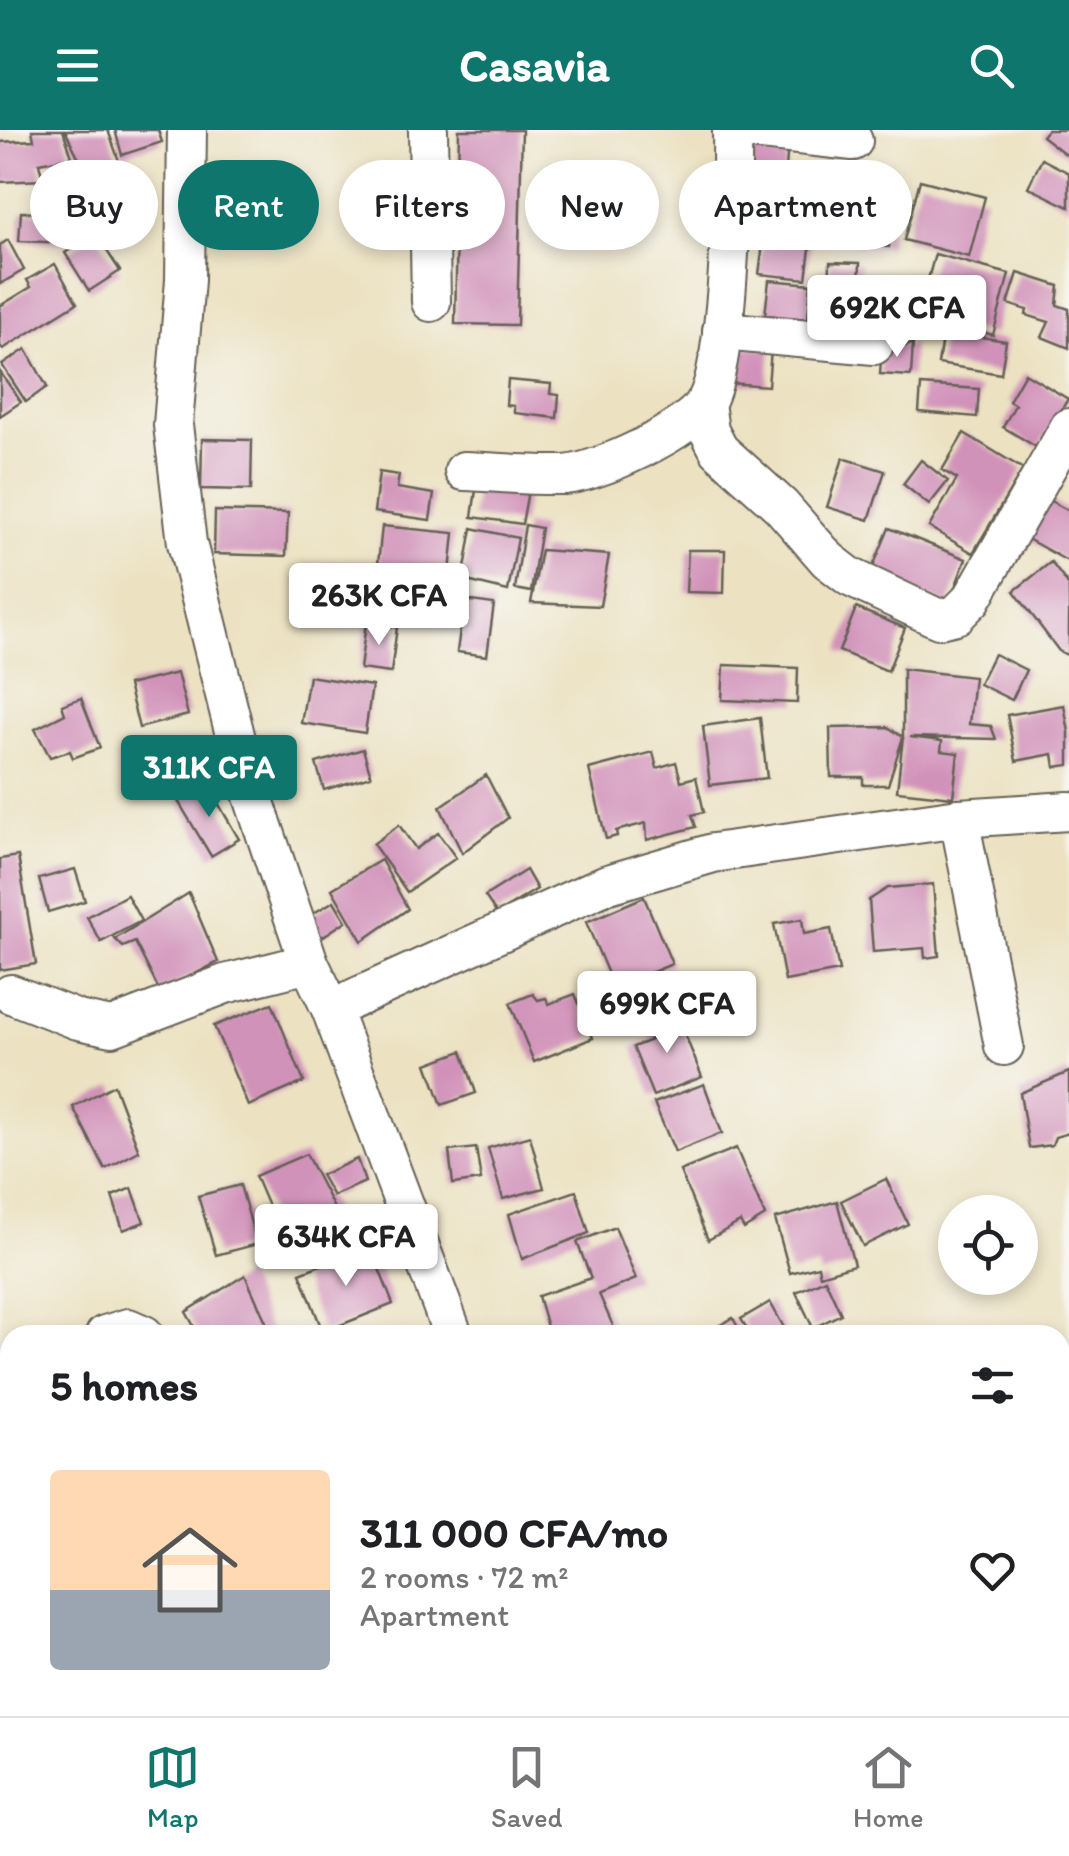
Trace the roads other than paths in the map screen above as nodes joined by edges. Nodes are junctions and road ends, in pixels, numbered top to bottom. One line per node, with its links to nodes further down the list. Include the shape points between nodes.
1 (187, 130): 14 (street, via 185,280 172,425 187,543 243,767)
2 (428, 130): 6 (street)
3 (732, 130): 7 (street)
4 (751, 130): 5 (street)
5 (853, 141)
6 (431, 302)
7 (722, 331): 8 (street); 9 (street)
8 (874, 345)
9 (705, 404): 10 (street, via 719,450 828,560 939,619 972,599); 11 (street, via 653,445 568,475)
10 (1069, 428)
11 (464, 471)
12 (1069, 811): 13 (street)
13 (959, 818): 16 (street, via 713,853 605,885); 17 (street)
14 (309, 963): 15 (street, via 225,984 112,1027); 16 (street)
15 (11, 994)
16 (330, 1009): 18 (street)
17 (1004, 1046)
18 (449, 1325)

